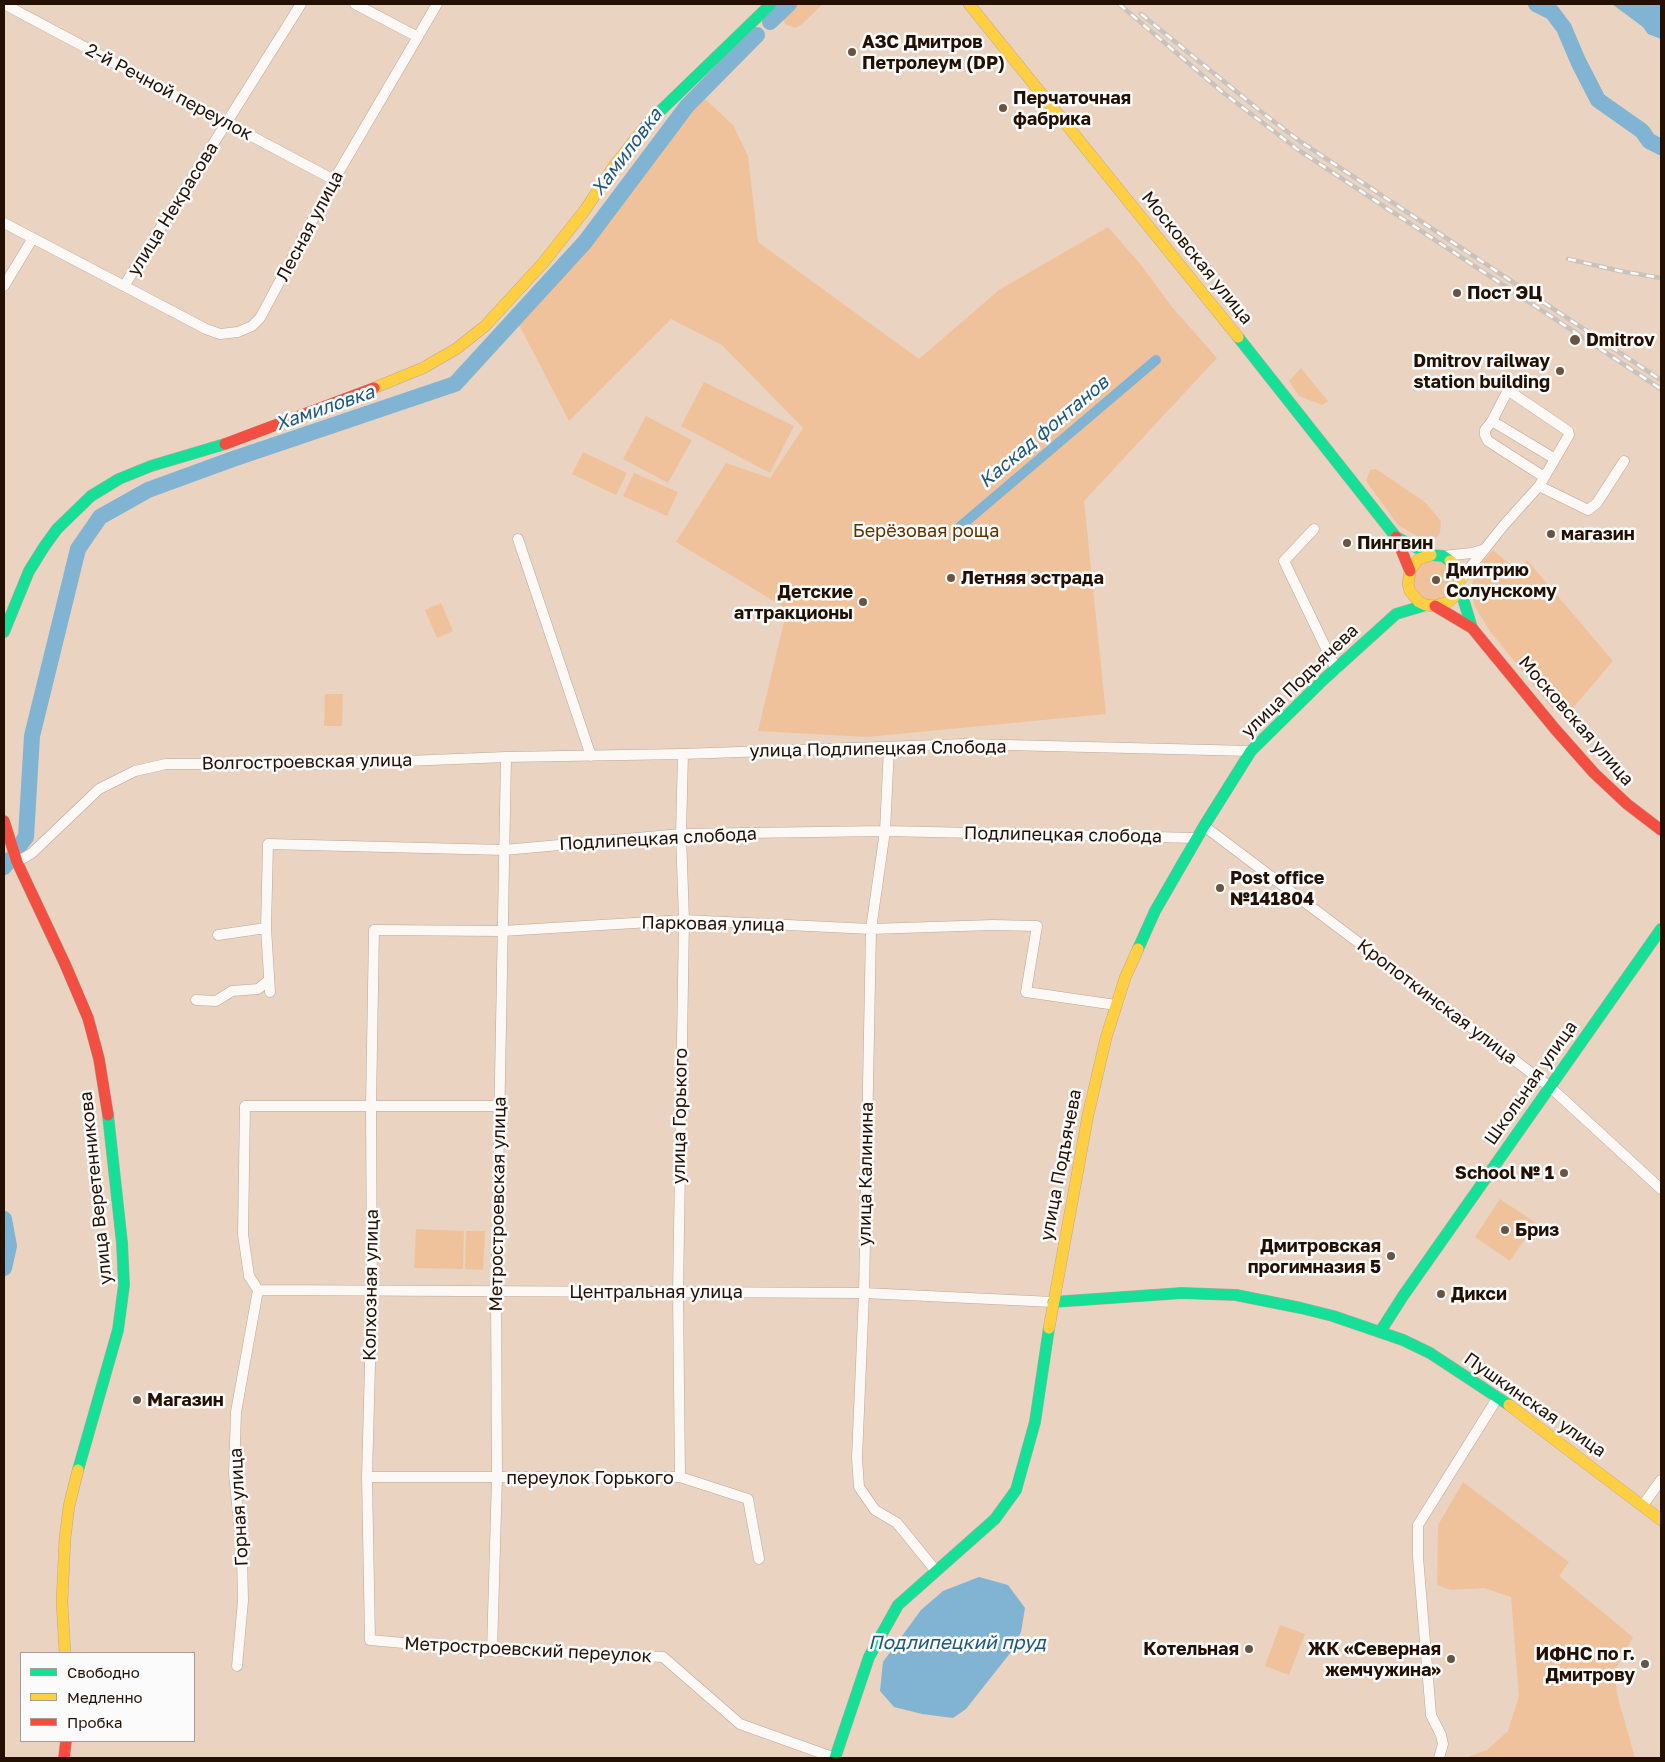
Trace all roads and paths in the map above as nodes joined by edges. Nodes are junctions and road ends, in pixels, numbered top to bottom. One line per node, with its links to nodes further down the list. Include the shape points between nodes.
1 (4, 4): 8 (street, 2-й Речной переулок)
2 (301, 4): 8 (street, улица Некрасова)
3 (355, 4): 7 (street)
4 (437, 4): 7 (street, Лесная улица)
5 (771, 4): 29 (main road, via 652,119 543,263 478,332 423,368 234,441 151,466 119,479 91,496 56,529 44,547 29,571)
6 (969, 4): 19 (main road, Московская улица, via 1201,289)
7 (418, 36): 9 (street, Лесная улица)
8 (226, 124): 9 (street, 2-й Речной переулок); 13 (street, улица Некрасова)
9 (334, 180): 13 (street, Лесная улица, via 260,318 252,326 220,334)
10 (4, 223): 11 (street, Лесная улица)
11 (33, 238): 12 (street); 13 (street, Лесная улица)
12 (4, 286)
13 (124, 286)
14 (1492, 421): 15 (street); 15 (street, via 1509,392 1570,433); 17 (street, via 1485,430 1488,441)
15 (1556, 459): 17 (street)
16 (1624, 461): 17 (street, via 1597,503 1588,510)
17 (1542, 482): 21 (street)
18 (1314, 529): 30 (street, via 1284,561)
19 (1396, 536): 22 (main road, Московская улица); 23 (main road, Московская улица)
20 (518, 539): 34 (street)
21 (1486, 548): 22 (street, via 1472,553); 24 (street)
22 (1437, 556): 23 (main road, via 1419,559); 24 (main road, Московская улица, via 1455,566)
23 (1410, 571): 25 (main road)
24 (1460, 583): 26 (main road, via 1448,602); 28 (main road, Московская улица)
25 (1408, 584): 26 (main road, Московская улица, via 1414,597); 27 (main road)
26 (1430, 606): 27 (main road, улица Подъячева); 28 (main road, Московская улица)
27 (1399, 612): 30 (main road, улица Подъячева)
28 (1472, 628): 39 (main road, Московская улица, via 1594,773)
29 (4, 632)
30 (1336, 669): 32 (main road, улица Подъячева)
31 (889, 747): 32 (street, улица Подлипецкая Слобода, via 966,744); 33 (street, улица Подлипецкая Слобода); 38 (street, улица Калинина)
32 (1250, 751): 37 (main road, улица Подъячева)
33 (684, 754): 34 (street, улица Подлипецкая Слобода); 40 (street, улица Горького)
34 (591, 756): 35 (street, улица Подлипецкая Слобода)
35 (506, 757): 42 (street, Метростроевская улица); 43 (street, Волгостроевская улица, via 331,764 166,764 135,771 99,789 32,853)
36 (4, 821): 43 (main road, улица Веретенникова)
37 (1204, 826): 41 (main road, улица Подъячева); 55 (street, Кропоткинская улица)
38 (885, 830): 40 (street, Подлипецкая слобода); 41 (street, Подлипецкая слобода); 46 (street, улица Калинина)
39 (1661, 830)
40 (681, 834): 42 (street, Подлипецкая слобода); 44 (street, улица Горького)
41 (1197, 838): 54 (main road, улица Подъячева, via 1156,911)
42 (504, 850): 45 (street, Подлипецкая слобода, via 268,844); 49 (street, Метростроевская улица)
43 (18, 862): 77 (main road, улица Веретенникова, via 88,1018 106,1101 122,1243 124,1285 118,1330 78,1470 65,1538 62,1602)
44 (684, 920): 46 (street, Парковая улица); 49 (street, Парковая улица); 62 (street, улица Горького)
45 (266, 928): 50 (street); 51 (street, Подлипецкая слобода)
46 (871, 929): 54 (street, Парковая улица, via 1037,926 1026,992); 63 (street, улица Калинина)
47 (1661, 929): 55 (main road, Школьная улица)
48 (374, 930): 49 (street, Парковая улица); 56 (street, Колхозная улица)
49 (502, 931): 57 (street, Метростроевская улица)
50 (218, 935)
51 (269, 980): 52 (street, Подлипецкая слобода); 53 (street, via 258,989 232,991 216,1002)
52 (270, 992)
53 (196, 1000)
54 (1116, 1005): 64 (main road, улица Подъячева, via 1088,1115)
55 (1550, 1087): 58 (street, Кропоткинская улица); 65 (main road, Школьная улица)
56 (371, 1106): 57 (street); 59 (street, Колхозная улица); 60 (street, via 245,1106 243,1234 249,1276)
57 (500, 1106): 61 (street, Метростроевская улица)
58 (1661, 1189)
59 (372, 1289): 60 (street, Центральная улица); 61 (street, Центральная улица); 67 (street, Колхозная улица)
60 (258, 1290): 78 (street, Горная улица, via 236,1412 234,1474 243,1601)
61 (496, 1292): 62 (street, Центральная улица); 69 (street, Метростроевская улица)
62 (678, 1293): 63 (street, Центральная улица); 68 (street, улица Горького)
63 (864, 1293): 64 (street, Центральная улица); 74 (street, улица Калинина, via 857,1458 859,1487 875,1510 897,1523)
64 (1053, 1302): 65 (main road, Пушкинская улица, via 1182,1293 1236,1295 1309,1310); 74 (main road, улица Подъячева, via 1035,1422 1016,1490 994,1519)
65 (1380, 1332): 66 (main road, Пушкинская улица, via 1430,1353)
66 (1498, 1397): 71 (main road, Пушкинская улица); 82 (street, via 1418,1525 1431,1715 1443,1744)
67 (367, 1477): 69 (street, переулок Горького); 75 (street, Колхозная улица)
68 (680, 1477): 69 (street, переулок Горького); 73 (street, переулок Горького, via 748,1499)
69 (498, 1478): 76 (street, Метростроевская улица)
70 (1661, 1480): 71 (street)
71 (1643, 1505): 72 (main road, Пушкинская улица)
72 (1661, 1520)
73 (759, 1559)
74 (936, 1571): 81 (main road, улица Подъячева, via 898,1605 869,1657)
75 (370, 1640): 76 (street, Метростроевский переулок)
76 (492, 1651): 81 (street, Метростроевский переулок, via 663,1657 740,1724)
77 (65, 1652)
78 (237, 1666)
79 (66, 1742): 80 (main road)
80 (64, 1758)
81 (835, 1758)
82 (1440, 1758)

